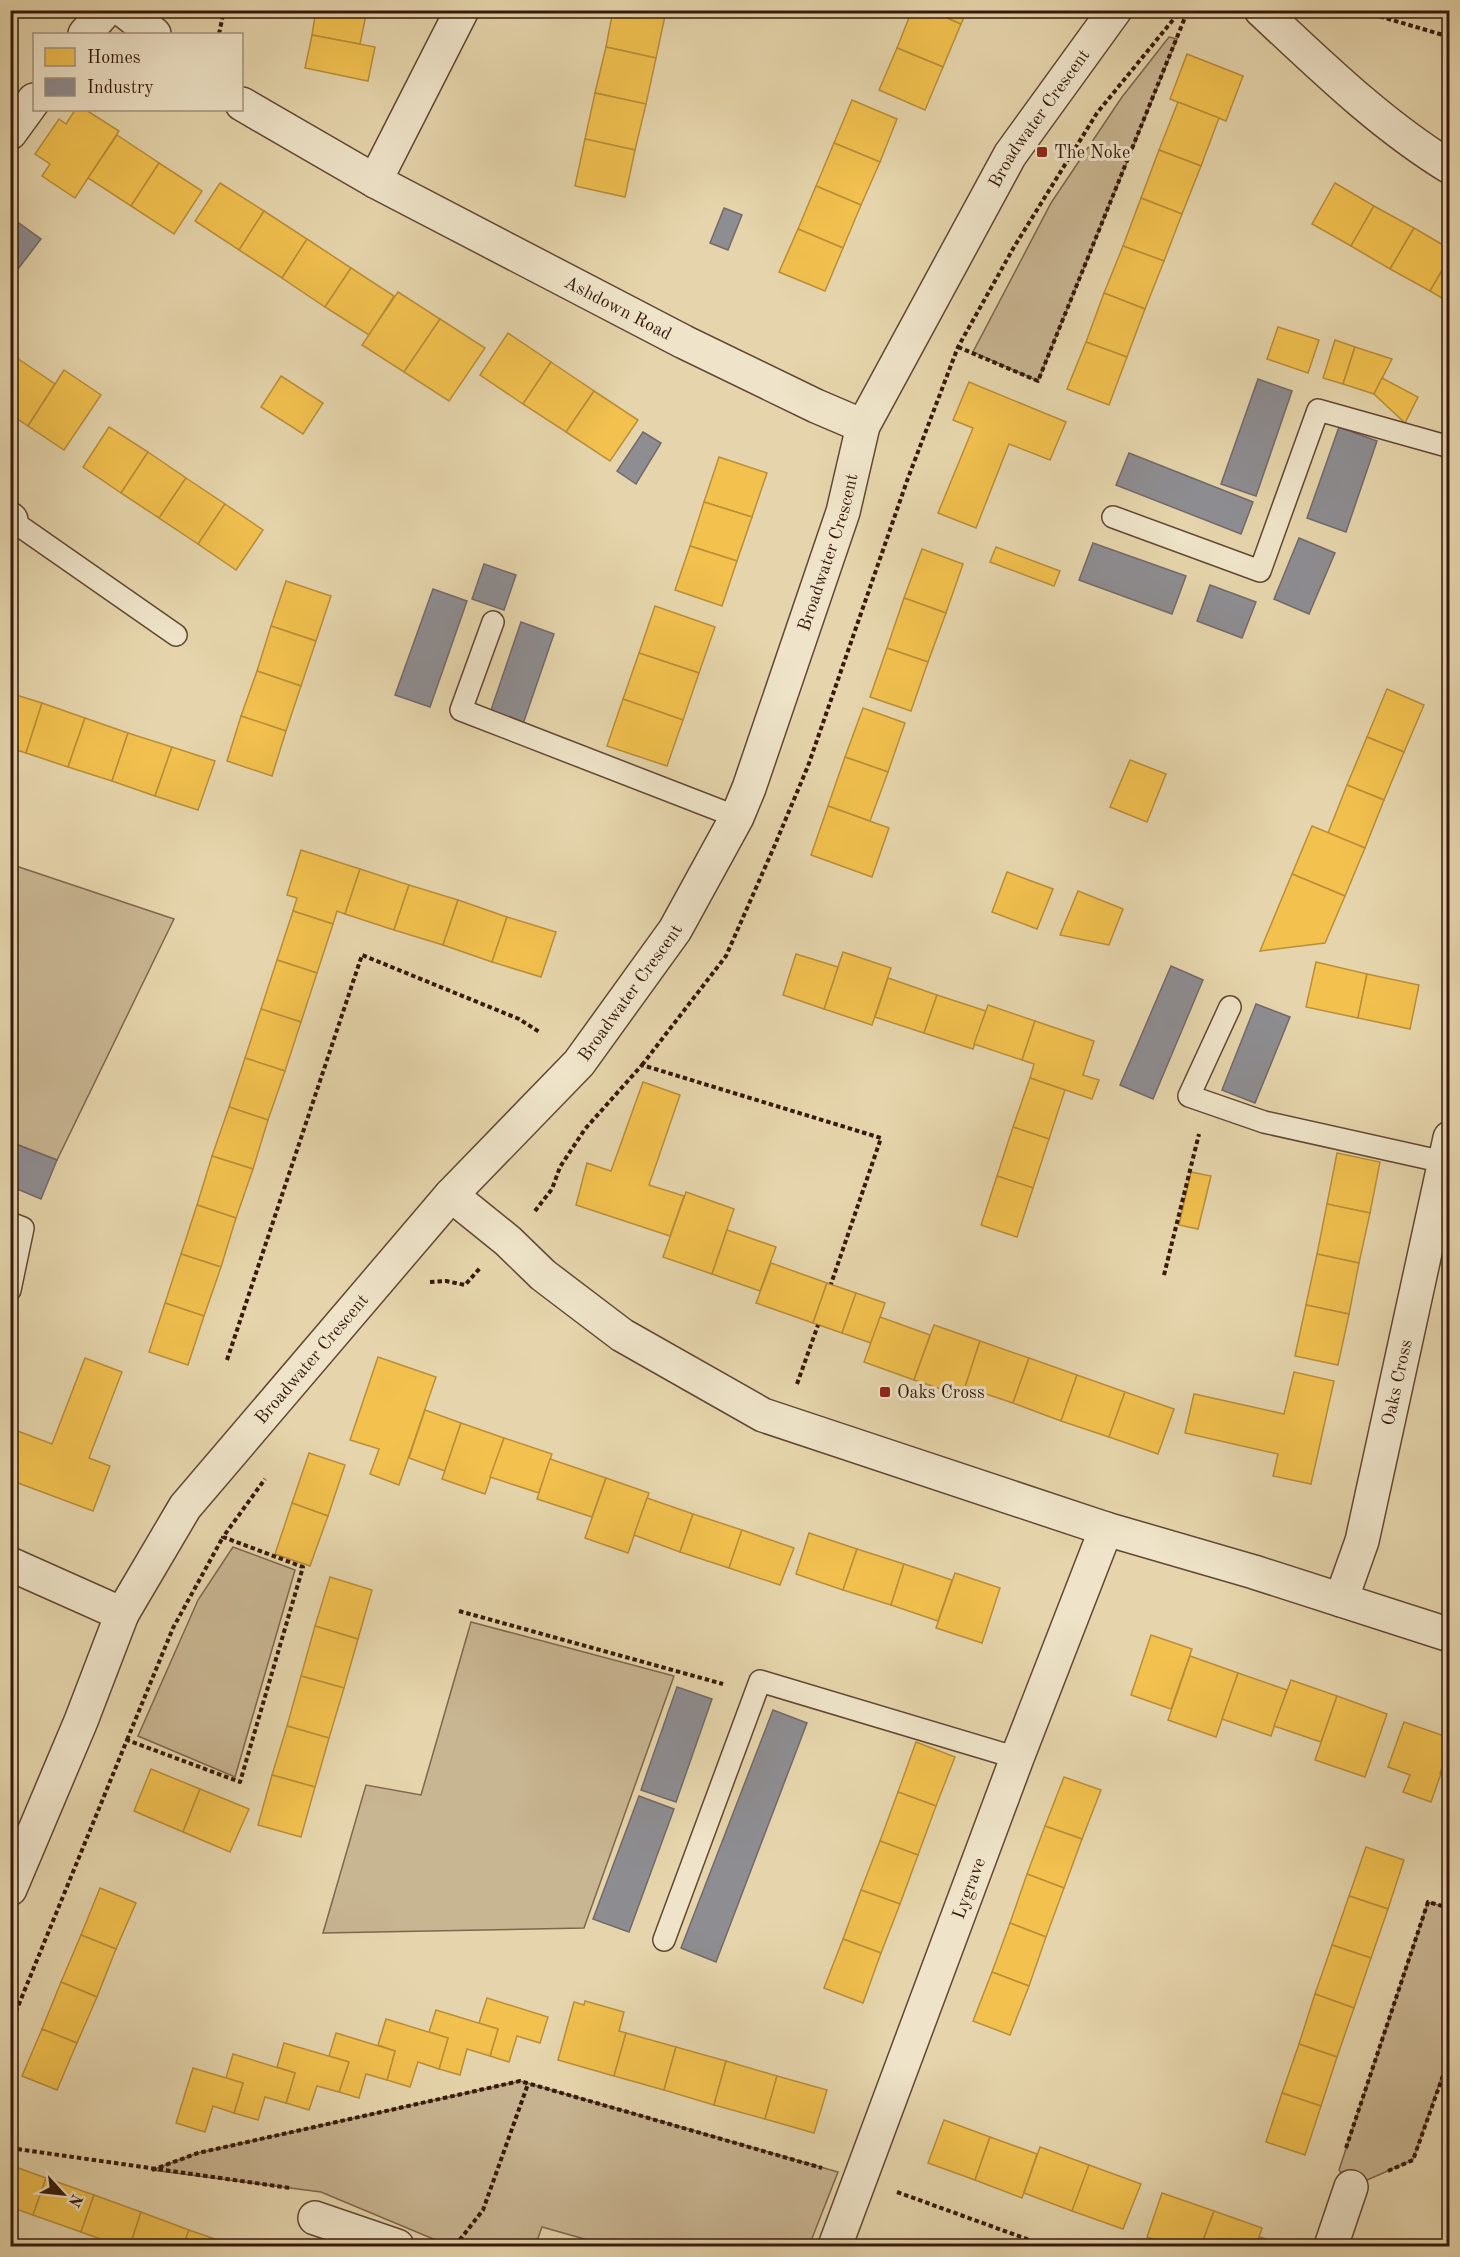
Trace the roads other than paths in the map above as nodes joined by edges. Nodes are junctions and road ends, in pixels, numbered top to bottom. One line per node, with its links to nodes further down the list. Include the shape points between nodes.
1 (106, 10): 6 (street)
2 (123, 10): 7 (street)
3 (462, 10): 12 (street)
4 (1115, 10): 13 (street, Broadwater Crescent, via 1010,155)
5 (1261, 10): 11 (street, via 1359,100)
6 (86, 33)
7 (153, 33)
8 (33, 101): 10 (street)
9 (243, 105): 12 (street, Ashdown Road)
10 (10, 133)
11 (1449, 167)
12 (375, 181): 13 (street, Ashdown Road, via 684,342)
13 (863, 426): 19 (street, Broadwater Crescent, via 843,512)
14 (1449, 447): 15 (lane, via 1318,410 1260,572)
15 (1113, 517)
16 (11, 519): 18 (lane)
17 (493, 622): 19 (lane, via 461,710)
18 (176, 635)
19 (737, 817): 22 (street, Broadwater Crescent, via 675,930 586,1054)
20 (1230, 1007): 21 (lane, via 1189,1096 1263,1122)
21 (1447, 1150): 27 (street, Oaks Cross, via 1362,1541)
22 (452, 1195): 25 (street, via 543,1275 622,1335 763,1415); 28 (street, Broadwater Crescent, via 185,1507)
23 (10, 1223): 24 (lane, via 23,1227)
24 (10, 1290)
25 (1106, 1529): 27 (street); 30 (street, Lygrave)
26 (10, 1564): 28 (street)
27 (1341, 1600): 29 (street)
28 (122, 1614): 31 (street, Broadwater Crescent)
29 (1449, 1635)
30 (1017, 1758): 32 (lane, via 760,1681); 36 (street, Lygrave, via 860,2178)
31 (10, 1890)
32 (664, 1940)
33 (1351, 2187): 37 (street)
34 (315, 2218): 35 (street)
35 (382, 2244)
36 (846, 2244)
37 (1331, 2247)

